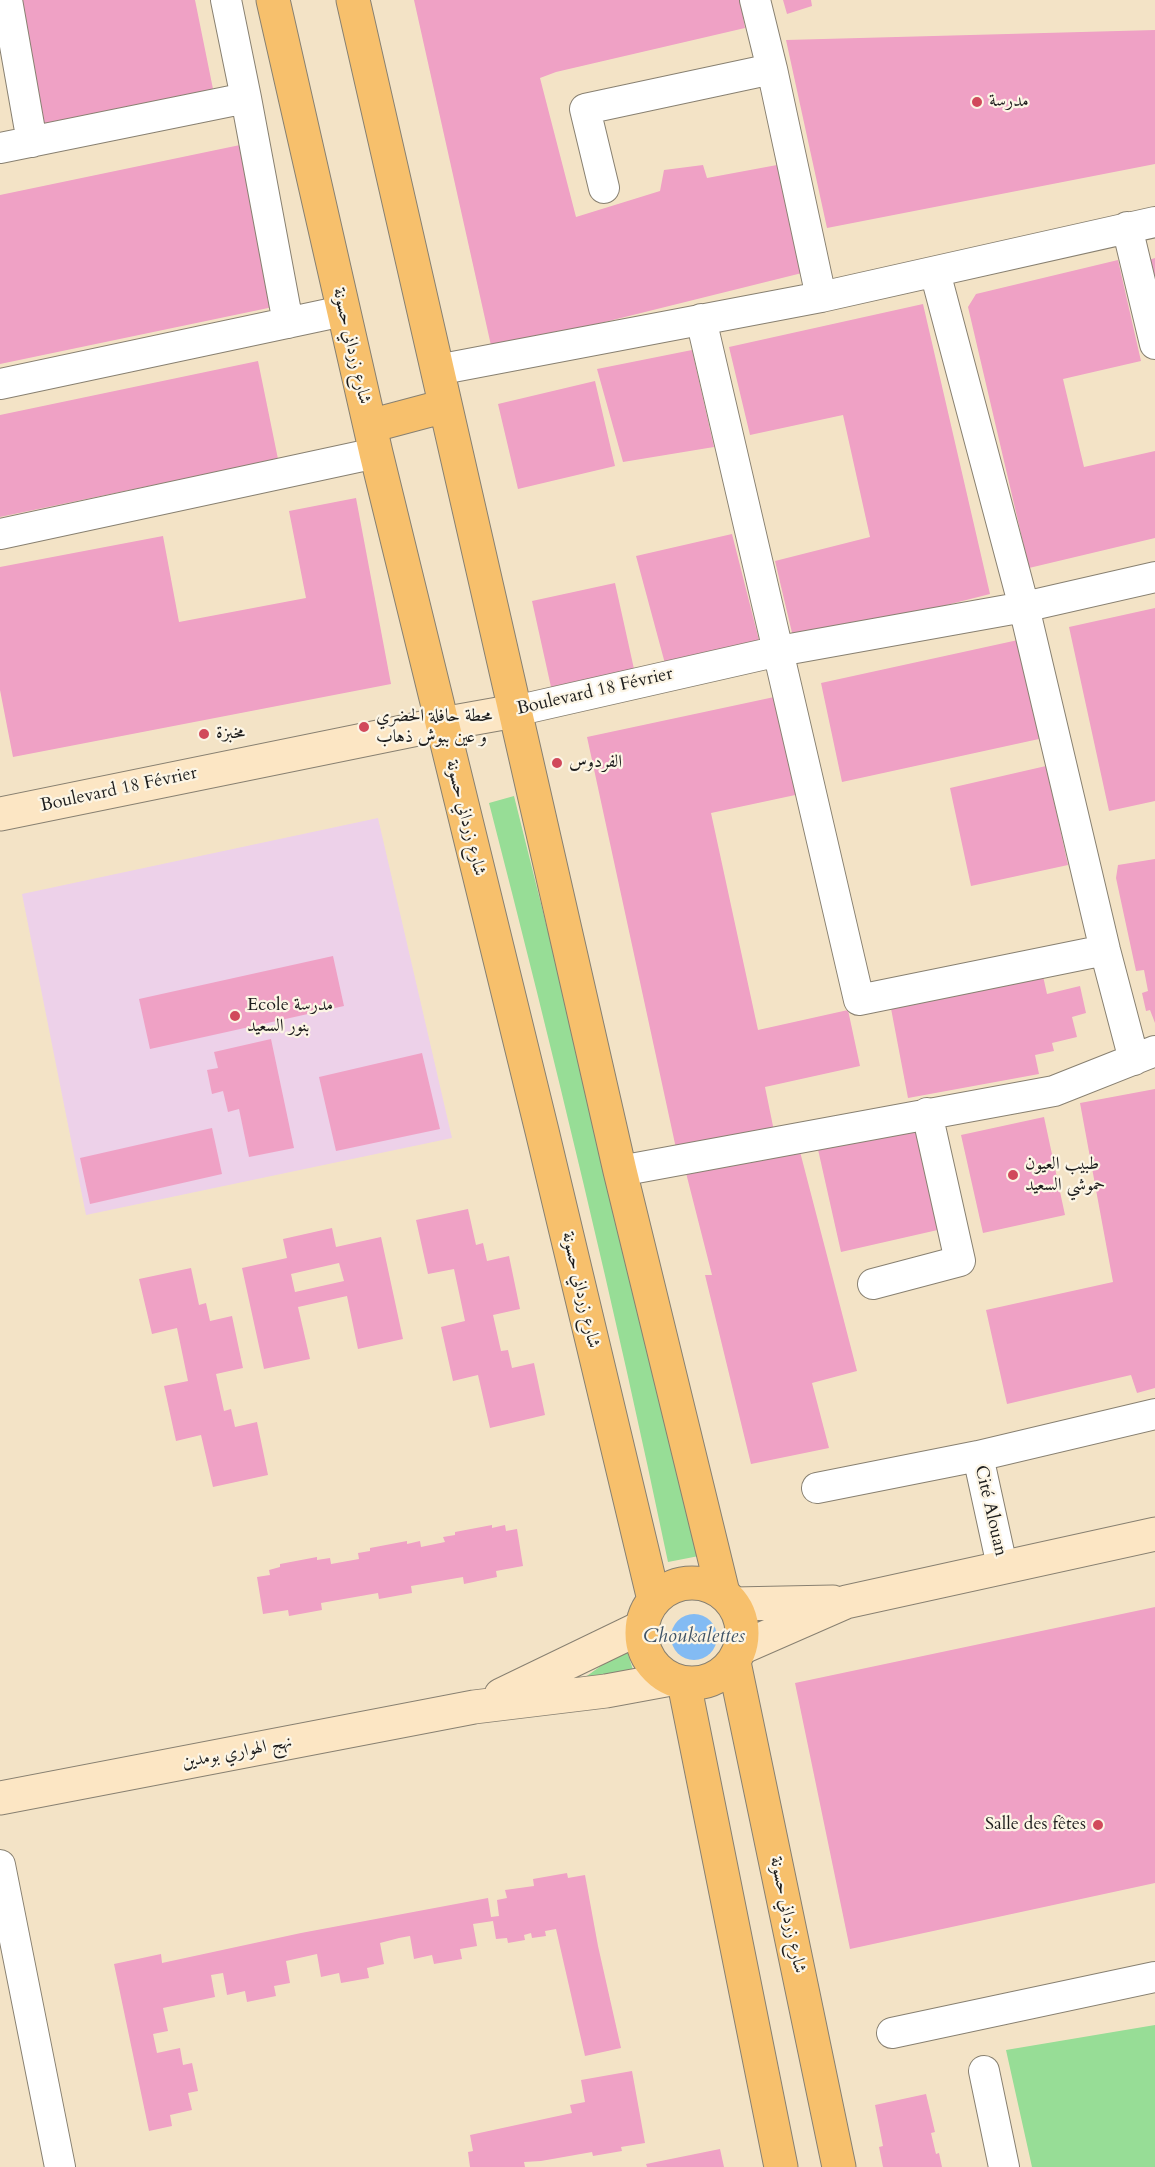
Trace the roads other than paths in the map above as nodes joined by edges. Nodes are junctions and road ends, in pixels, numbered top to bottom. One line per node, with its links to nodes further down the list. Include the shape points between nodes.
1 (7, 0): 8 (street)
2 (226, 0): 7 (street)
3 (273, 0): 14 (main road, شارع زرداني حسونة)
4 (353, 0): 18 (main road)
5 (755, 0): 6 (street)
6 (772, 69): 10 (street, via 585,109); 13 (street)
7 (246, 98): 8 (street); 16 (street)
8 (33, 142): 9 (street)
9 (0, 148)
10 (604, 188)
11 (1141, 225): 12 (street); 17 (street)
12 (935, 272): 13 (street); 24 (street)
13 (821, 297): 15 (street)
14 (343, 310): 16 (street); 21 (main road, شارع زرداني حسونة)
15 (701, 319): 18 (street); 25 (street)
16 (288, 323): 19 (street)
17 (1155, 344)
18 (437, 370): 20 (main road)
19 (0, 384)
20 (446, 406): 21 (main road); 26 (main road)
21 (373, 440): 22 (street); 27 (main road, شارع زرداني حسونة)
22 (0, 534)
23 (1155, 577): 24 (street, Boulevard 18 Février)
24 (1024, 607): 25 (street, Boulevard 18 Février); 29 (street)
25 (778, 651): 26 (street, Boulevard 18 Février); 29 (street, via 860,1000)
26 (515, 711): 27 (main road, Boulevard 18 Février); 32 (main road)
27 (442, 724): 28 (main road, Boulevard 18 Février); 41 (main road, شارع زرداني حسونة, via 542,1131)
28 (0, 814)
29 (1105, 950): 30 (street)
30 (1144, 1055): 31 (street, via 1054,1091)
31 (927, 1113): 32 (street); 33 (street, via 960,1261)
32 (620, 1172): 39 (main road)
33 (873, 1284)
34 (1155, 1414): 35 (street)
35 (978, 1456): 36 (street); 38 (street, Cité Alouan)
36 (817, 1488)
37 (1155, 1533): 38 (main road)
38 (1002, 1566): 40 (main road)
39 (729, 1598): 40 (main road); 41 (main road, via 712,1586 687,1582 663,1591); 42 (main road, via 741,1617 743,1633)
40 (846, 1602): 42 (main road)
41 (648, 1614): 43 (main road, via 642,1643 648,1658 657,1670); 44 (main road, via 559,1669)
42 (737, 1655): 43 (main road, via 712,1680); 53 (main road, شارع زرداني حسونة)
43 (678, 1681): 44 (main road); 52 (main road)
44 (474, 1707): 45 (main road, نهج الهواري بومدين)
45 (0, 1798)
46 (0, 1865): 47 (street)
47 (6, 1932): 51 (street)
48 (1155, 1977): 49 (street)
49 (892, 2033)
50 (984, 2071): 54 (street)
51 (60, 2167)
52 (781, 2167)
53 (839, 2167)
54 (1004, 2167)

